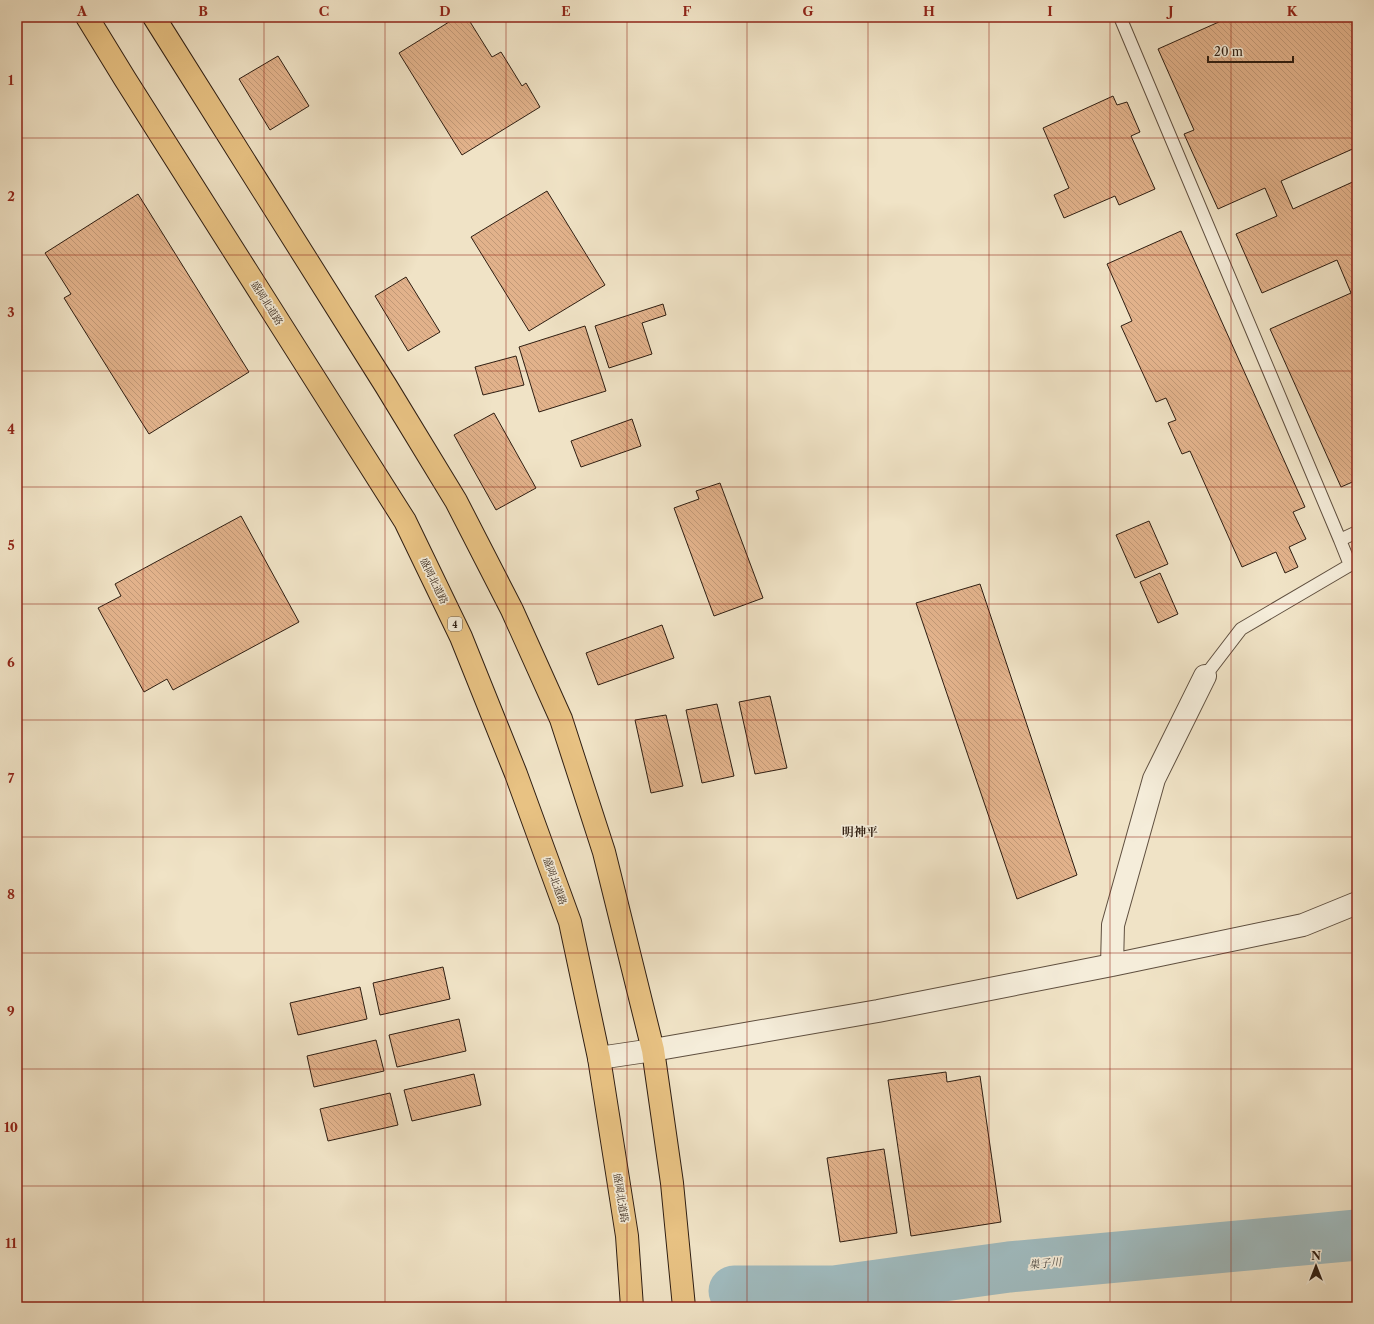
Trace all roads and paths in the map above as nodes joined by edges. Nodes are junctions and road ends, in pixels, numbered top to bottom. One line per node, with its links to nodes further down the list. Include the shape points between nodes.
1 (87, 17): 10 (highway, 盛岡北道路 / 4, via 405,521 461,636 516,774 570,922)
2 (154, 17): 9 (highway, via 456,501 512,610 561,719 604,852)
3 (1120, 17): 5 (lane)
4 (1357, 532): 5 (lane)
5 (1340, 540): 6 (lane, via 1350,565 1241,629)
6 (1205, 676): 8 (street, via 1154,779 1113,925)
7 (1357, 903): 8 (street, via 1304,925)
8 (1112, 965): 9 (street, via 878,1011)
9 (653, 1050): 10 (street); 12 (highway, via 672,1183)
10 (599, 1058): 11 (highway, 盛岡北道路 / 4, via 627,1236)
11 (632, 1307)
12 (684, 1307)

